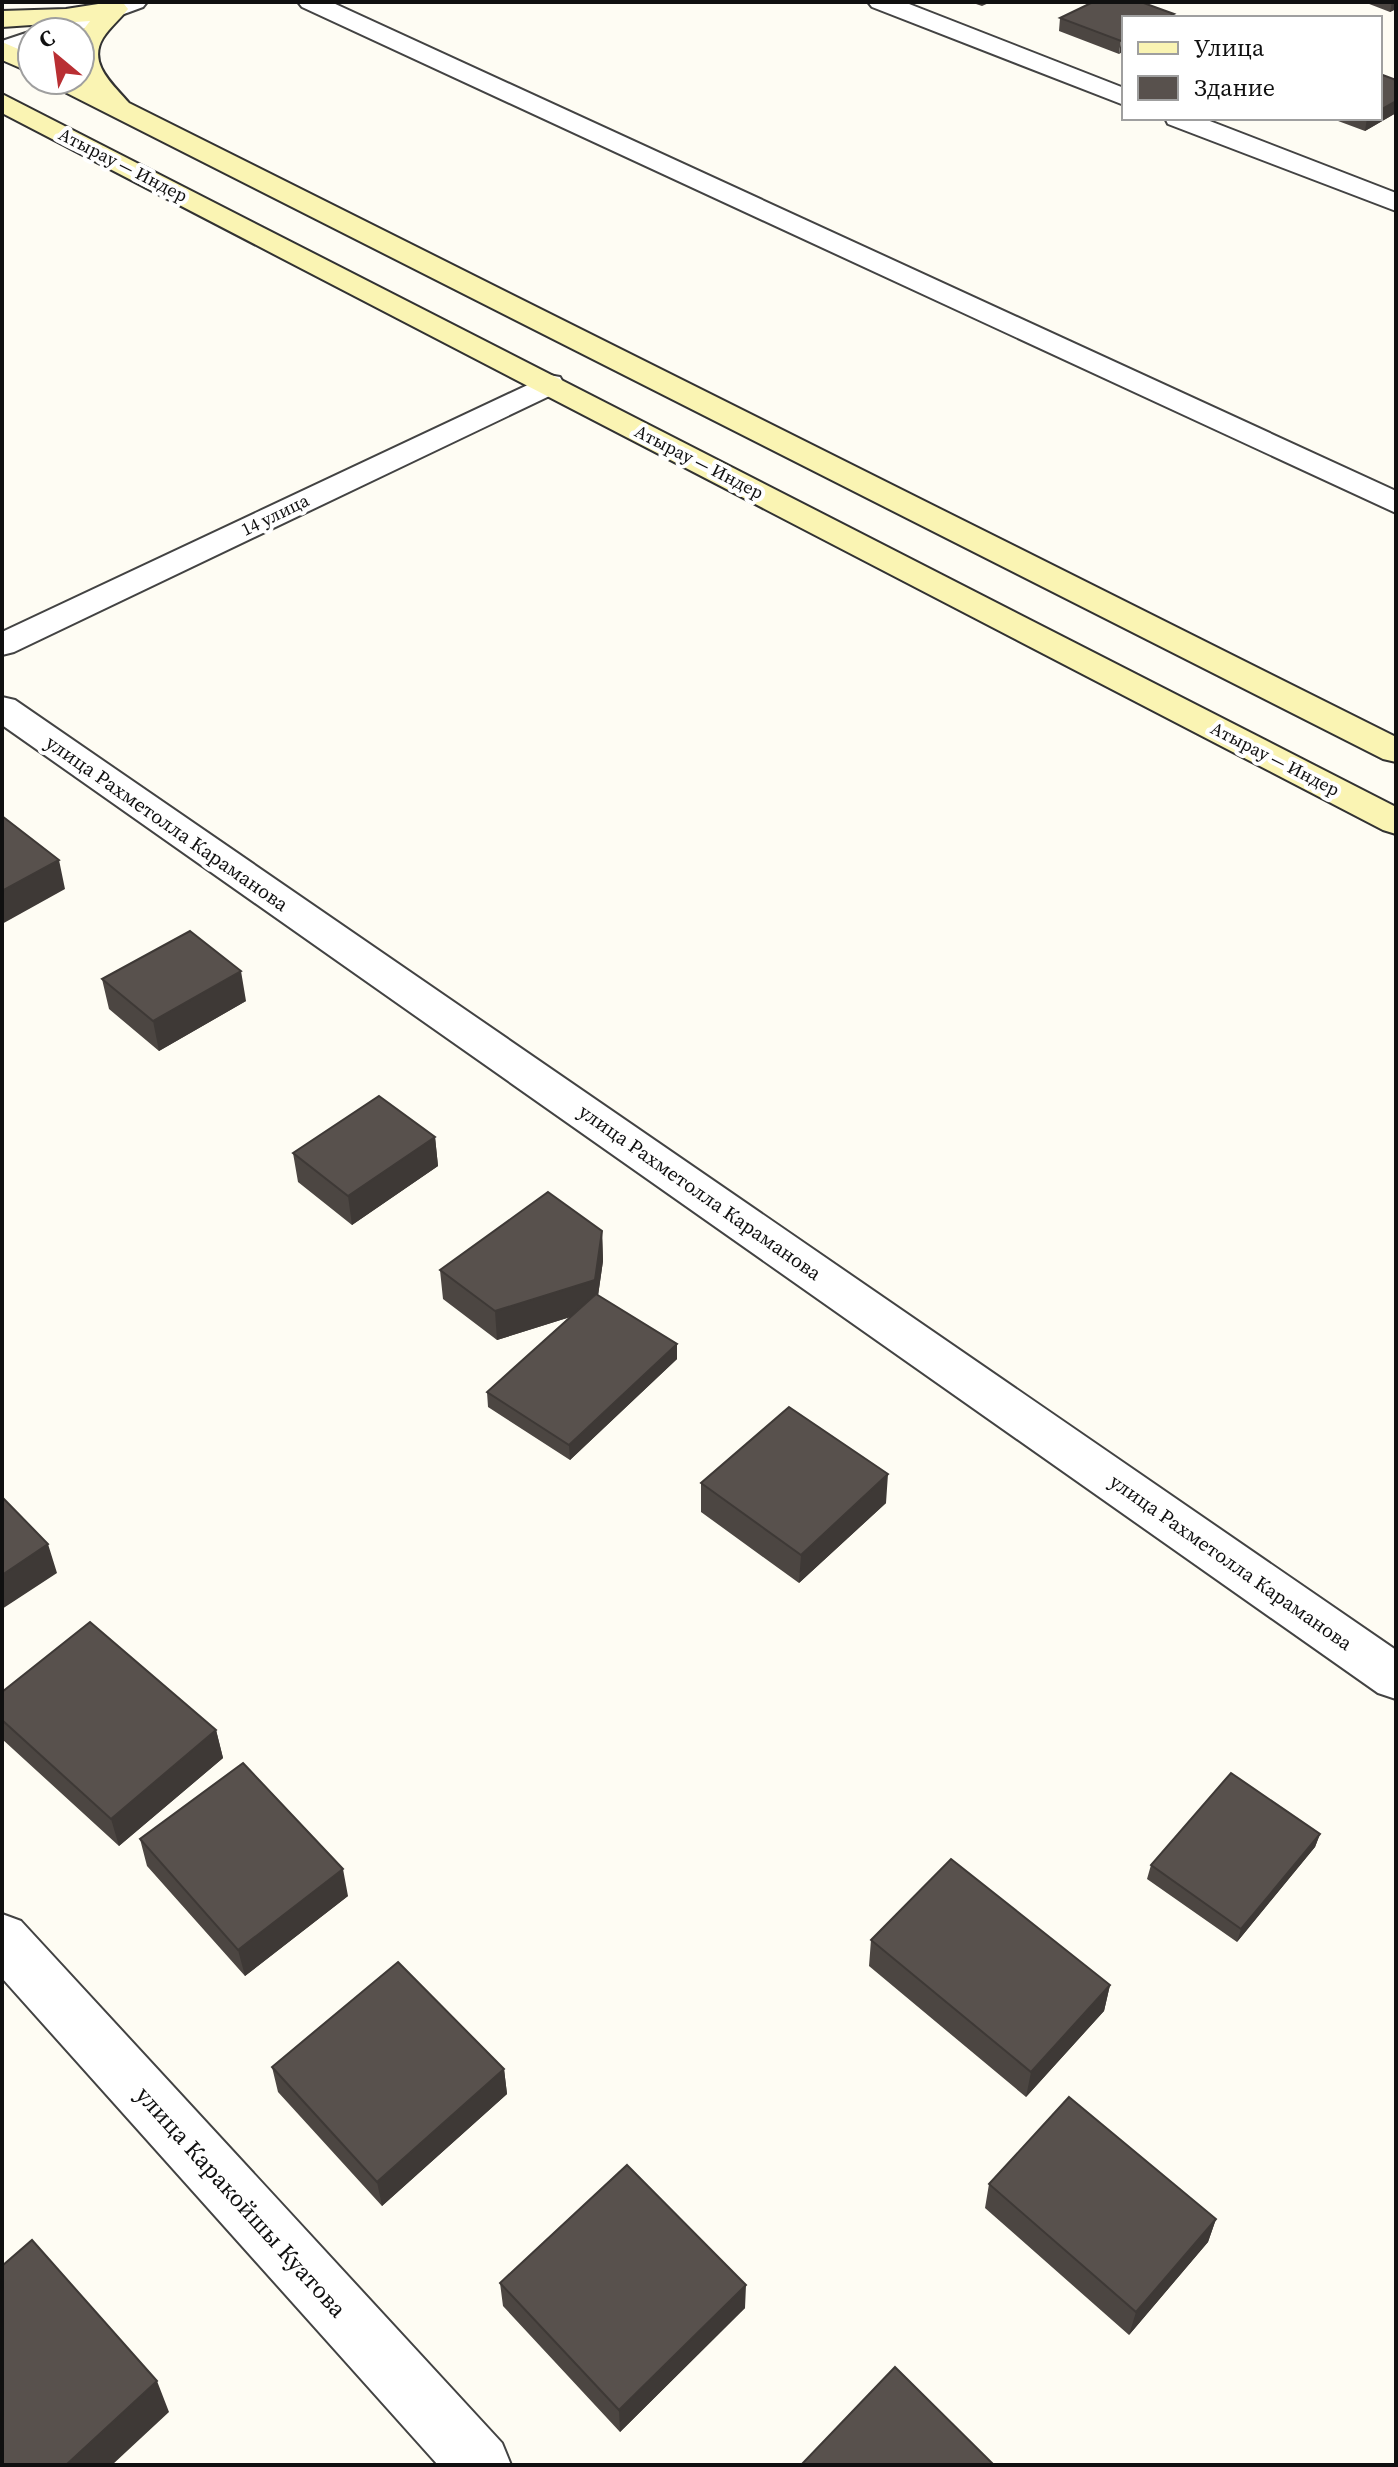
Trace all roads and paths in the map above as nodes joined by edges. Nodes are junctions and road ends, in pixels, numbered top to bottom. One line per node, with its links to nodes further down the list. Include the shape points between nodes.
1 (311, 2): 13 (street)
2 (881, 2): 7 (street)
3 (125, 5): 4 (street); 5 (main road, via 55,18); 9 (main road, via 89,34 84,49 96,82)
4 (95, 16)
5 (2, 19)
6 (95, 96): 9 (main road)
7 (1122, 96)
8 (2, 102): 12 (main road, Атырау — Индер)
9 (119, 108): 16 (main road)
10 (1183, 120): 11 (street)
11 (1396, 203)
12 (549, 384): 14 (street, 14 улица); 17 (main road, Атырау — Индер)
13 (1396, 503)
14 (2, 645)
15 (2, 708): 18 (street, улица Рахметолла Караманова)
16 (1396, 751)
17 (1396, 822)
18 (1396, 1678)
19 (2, 1939): 20 (street, улица Каракойшы Куатова)
20 (480, 2465)

